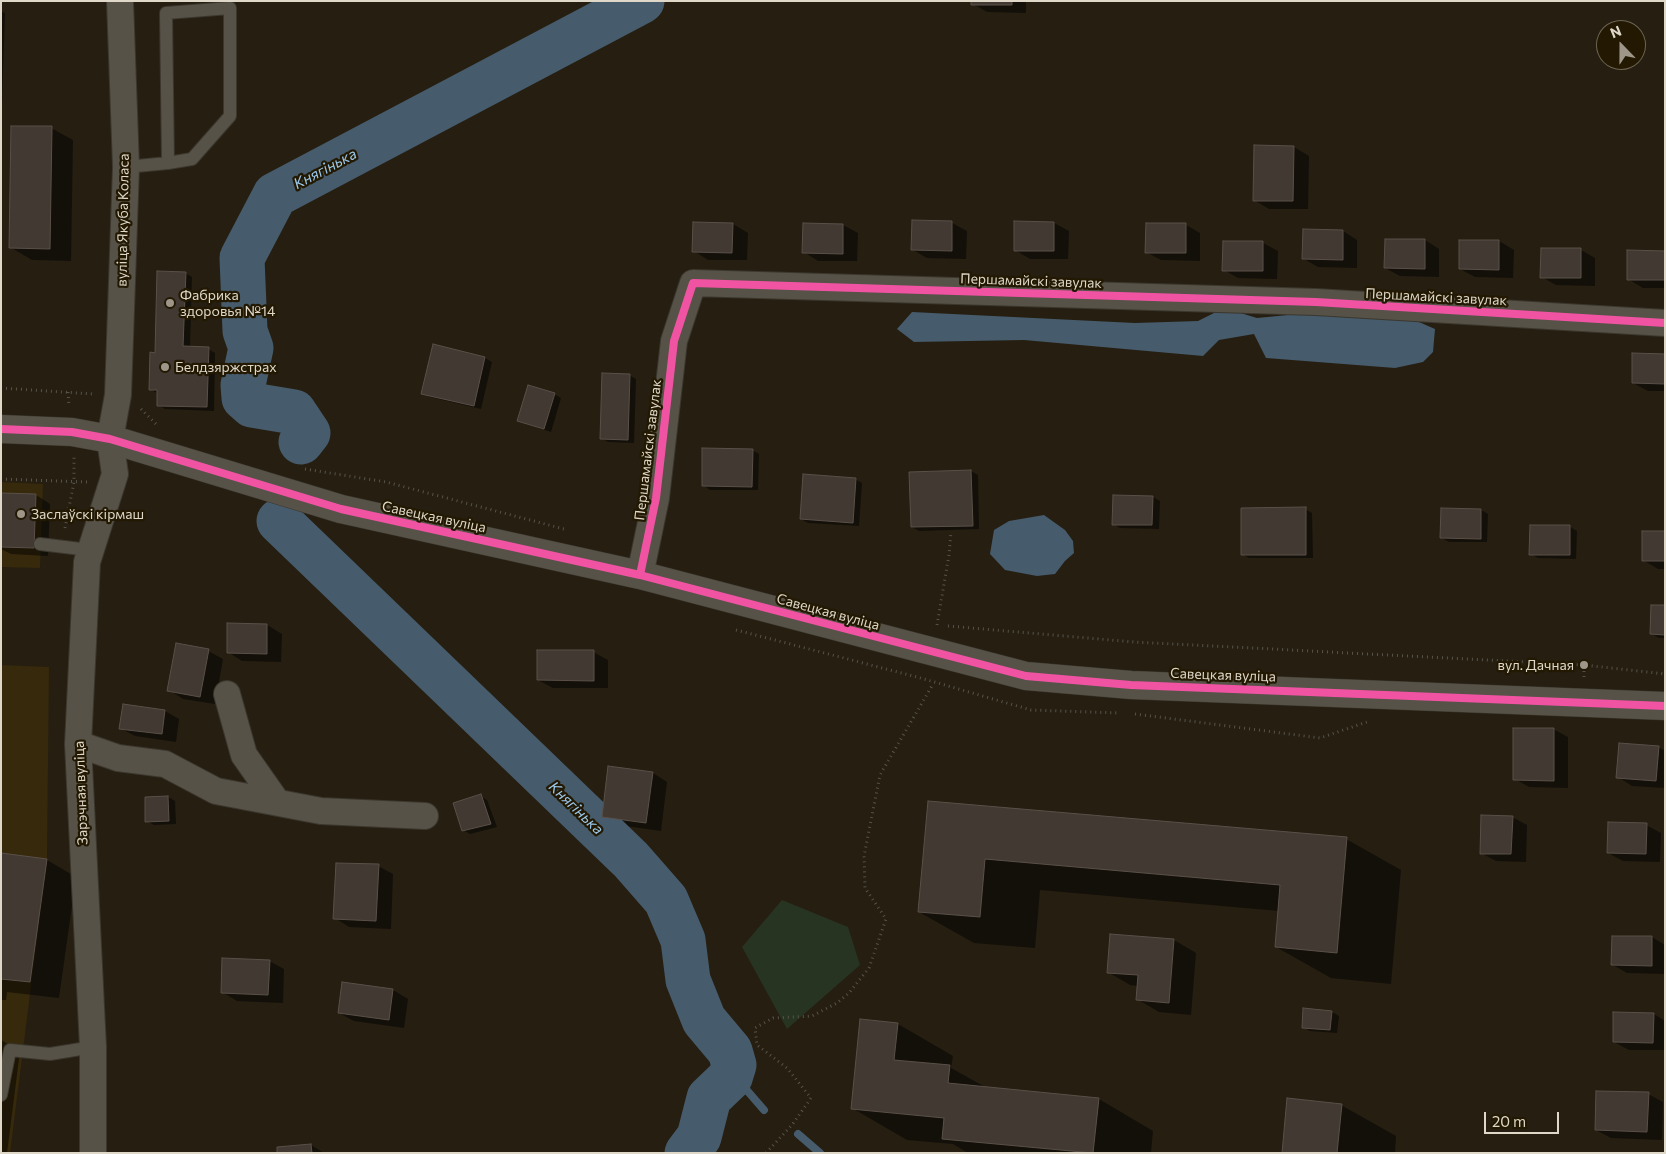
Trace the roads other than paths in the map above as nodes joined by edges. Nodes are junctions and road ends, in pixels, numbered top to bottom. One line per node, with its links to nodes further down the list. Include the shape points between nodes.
1 (120, 1): 3 (street, вуліца Якуба Коласа)
2 (168, 163): 2 (lane, via 192,159 230,116 230,8 166,13); 3 (lane)
3 (126, 167): 6 (street, вуліца Якуба Коласа, via 118,395)
4 (1665, 323): 9 (street, Першамайскі завулак, via 1316,302 693,283 674,341 656,498)
5 (1, 429): 6 (main road, Савецкая вуліца, via 72,432)
6 (110, 439): 8 (street, Зарэчная вуліца, via 115,474); 9 (main road, Савецкая вуліца, via 341,509)
7 (40, 544): 8 (lane)
8 (89, 550): 12 (street, Зарэчная вуліца)
9 (640, 575): 11 (main road, Савецкая вуліца, via 1026,676 1131,685)
10 (227, 694): 13 (street, via 244,754)
11 (1665, 706)
12 (78, 744): 13 (street, via 118,758 165,764 216,791); 15 (street, Зарэчная вуліца)
13 (277, 802): 14 (street, via 321,811)
14 (425, 816)
15 (93, 1047): 16 (lane, via 50,1054 10,1050); 17 (street, Зарэчная вуліца)
16 (1, 1095)
17 (93, 1153)

